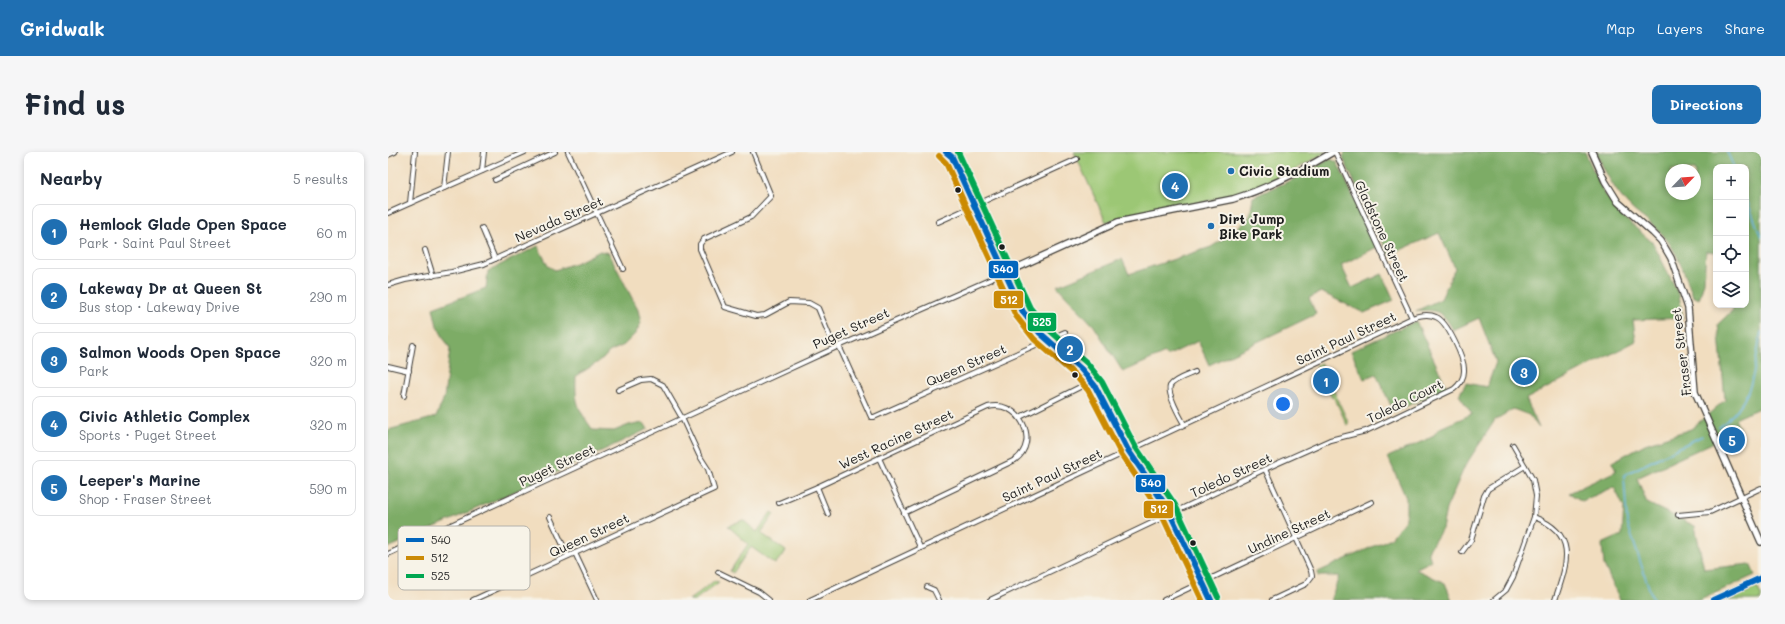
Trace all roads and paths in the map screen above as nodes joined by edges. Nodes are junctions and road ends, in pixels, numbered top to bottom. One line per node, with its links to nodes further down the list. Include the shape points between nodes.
1 (395, 152): 14 (street)
2 (415, 152): 19 (street)
3 (448, 152): 18 (street)
4 (484, 152): 16 (street)
5 (525, 152): 16 (street)
6 (555, 152): 17 (street)
7 (568, 152): 22 (street)
8 (732, 152): 22 (street, Nevada Street)
9 (753, 152): 35 (street, via 771,196 751,217 704,239 700,249 710,276 725,307 731,310 756,316 765,315 789,302 809,303 818,308 832,342)
10 (946, 152): 13 (street, via 948,155)
11 (1334, 152): 28 (street, Puget Street, via 1287,178 1254,192 1233,199 1118,222); 31 (street, Gladstone Street)
12 (1592, 152): 53 (street, Fraser Street, via 1618,202 1653,233 1664,245 1670,258 1688,308 1695,392)
13 (953, 154): 20 (street)
14 (388, 155)
15 (1077, 159): 20 (street)
16 (482, 171): 18 (street)
17 (495, 180)
18 (444, 188): 19 (street)
19 (410, 203): 21 (street)
20 (974, 205): 23 (street); 28 (street)
21 (388, 213)
22 (597, 213): 26 (street, Nevada Street); 27 (street)
23 (938, 222)
24 (482, 228): 26 (street)
25 (425, 250): 29 (street)
26 (495, 259): 29 (street, Nevada Street)
27 (623, 269)
28 (1005, 273): 33 (street, via 1023,312); 35 (street, Puget Street)
29 (433, 276): 30 (street, Nevada Street)
30 (388, 285)
31 (1412, 318): 44 (street, Saint Paul Street); 45 (street, Toledo Court, via 1425,314 1444,323 1463,364 1462,380 1450,391 1366,431)
32 (1065, 332): 33 (street, Queen Street)
33 (1047, 340): 35 (street, Queen Street, via 874,417 871,417); 39 (street)
34 (413, 345): 37 (street)
35 (839, 346): 43 (street, Puget Street)
36 (388, 366): 37 (street)
37 (409, 371): 41 (street)
38 (1195, 372): 44 (street, via 1170,386 1169,392)
39 (1092, 381): 42 (street); 47 (street)
40 (618, 390): 43 (street, via 641,380 657,381 667,390)
41 (404, 396)
42 (1020, 417): 48 (street, West Racine Street, via 1005,406 996,404); 56 (street, via 1027,441 1021,456)
43 (682, 418): 62 (street, Puget Street); 68 (street, Queen Street, via 708,469 714,489)
44 (1184, 424): 47 (street, Saint Paul Street)
45 (1352, 435): 50 (street, Toledo Street, via 1330,440)
46 (1513, 445): 49 (street)
47 (1128, 450): 58 (street); 65 (street, Saint Paul Street)
48 (879, 458): 51 (street, West Racine Street); 56 (street)
49 (1526, 466): 60 (street, via 1535,488); 67 (street, via 1488,489 1471,540)
50 (1265, 469): 58 (street, Toledo Street); 63 (street)
51 (817, 487): 55 (street, West Racine Street); 57 (street)
52 (1761, 488): 53 (street)
53 (1742, 498): 59 (street, via 1710,512); 64 (street, Fraser Street)
54 (1372, 502): 63 (street, Undine Street)
55 (779, 503)
56 (904, 513): 65 (street)
57 (828, 514)
58 (1171, 514): 75 (street); 83 (street, Toledo Street)
59 (1678, 515)
60 (1534, 516): 87 (street, via 1513,577 1506,590); 88 (street, via 1558,531 1566,547 1566,568)
61 (550, 518): 70 (street)
62 (449, 526)
63 (1297, 538): 73 (street, Undine Street); 86 (street, via 1311,571 1310,581)
64 (1761, 542)
65 (920, 547): 81 (street, Saint Paul Street)
66 (398, 549): 69 (street, Puget Street)
67 (1462, 552)
68 (575, 553): 70 (street, Queen Street); 79 (street)
69 (388, 554)
70 (568, 556): 72 (street, Queen Street)
71 (718, 572): 80 (street, via 759,592)
72 (530, 574)
73 (1214, 577)
74 (1761, 578): 89 (street)
75 (1202, 582): 84 (street); 85 (street)
76 (927, 587): 82 (street, via 934,590)
77 (495, 590): 78 (street, Queen Street)
78 (473, 600)
79 (597, 600)
80 (769, 600)
81 (810, 600)
82 (939, 600)
83 (990, 600)
84 (1164, 600)
85 (1211, 600)
86 (1272, 600)
87 (1494, 600)
88 (1556, 600)
89 (1713, 600)

